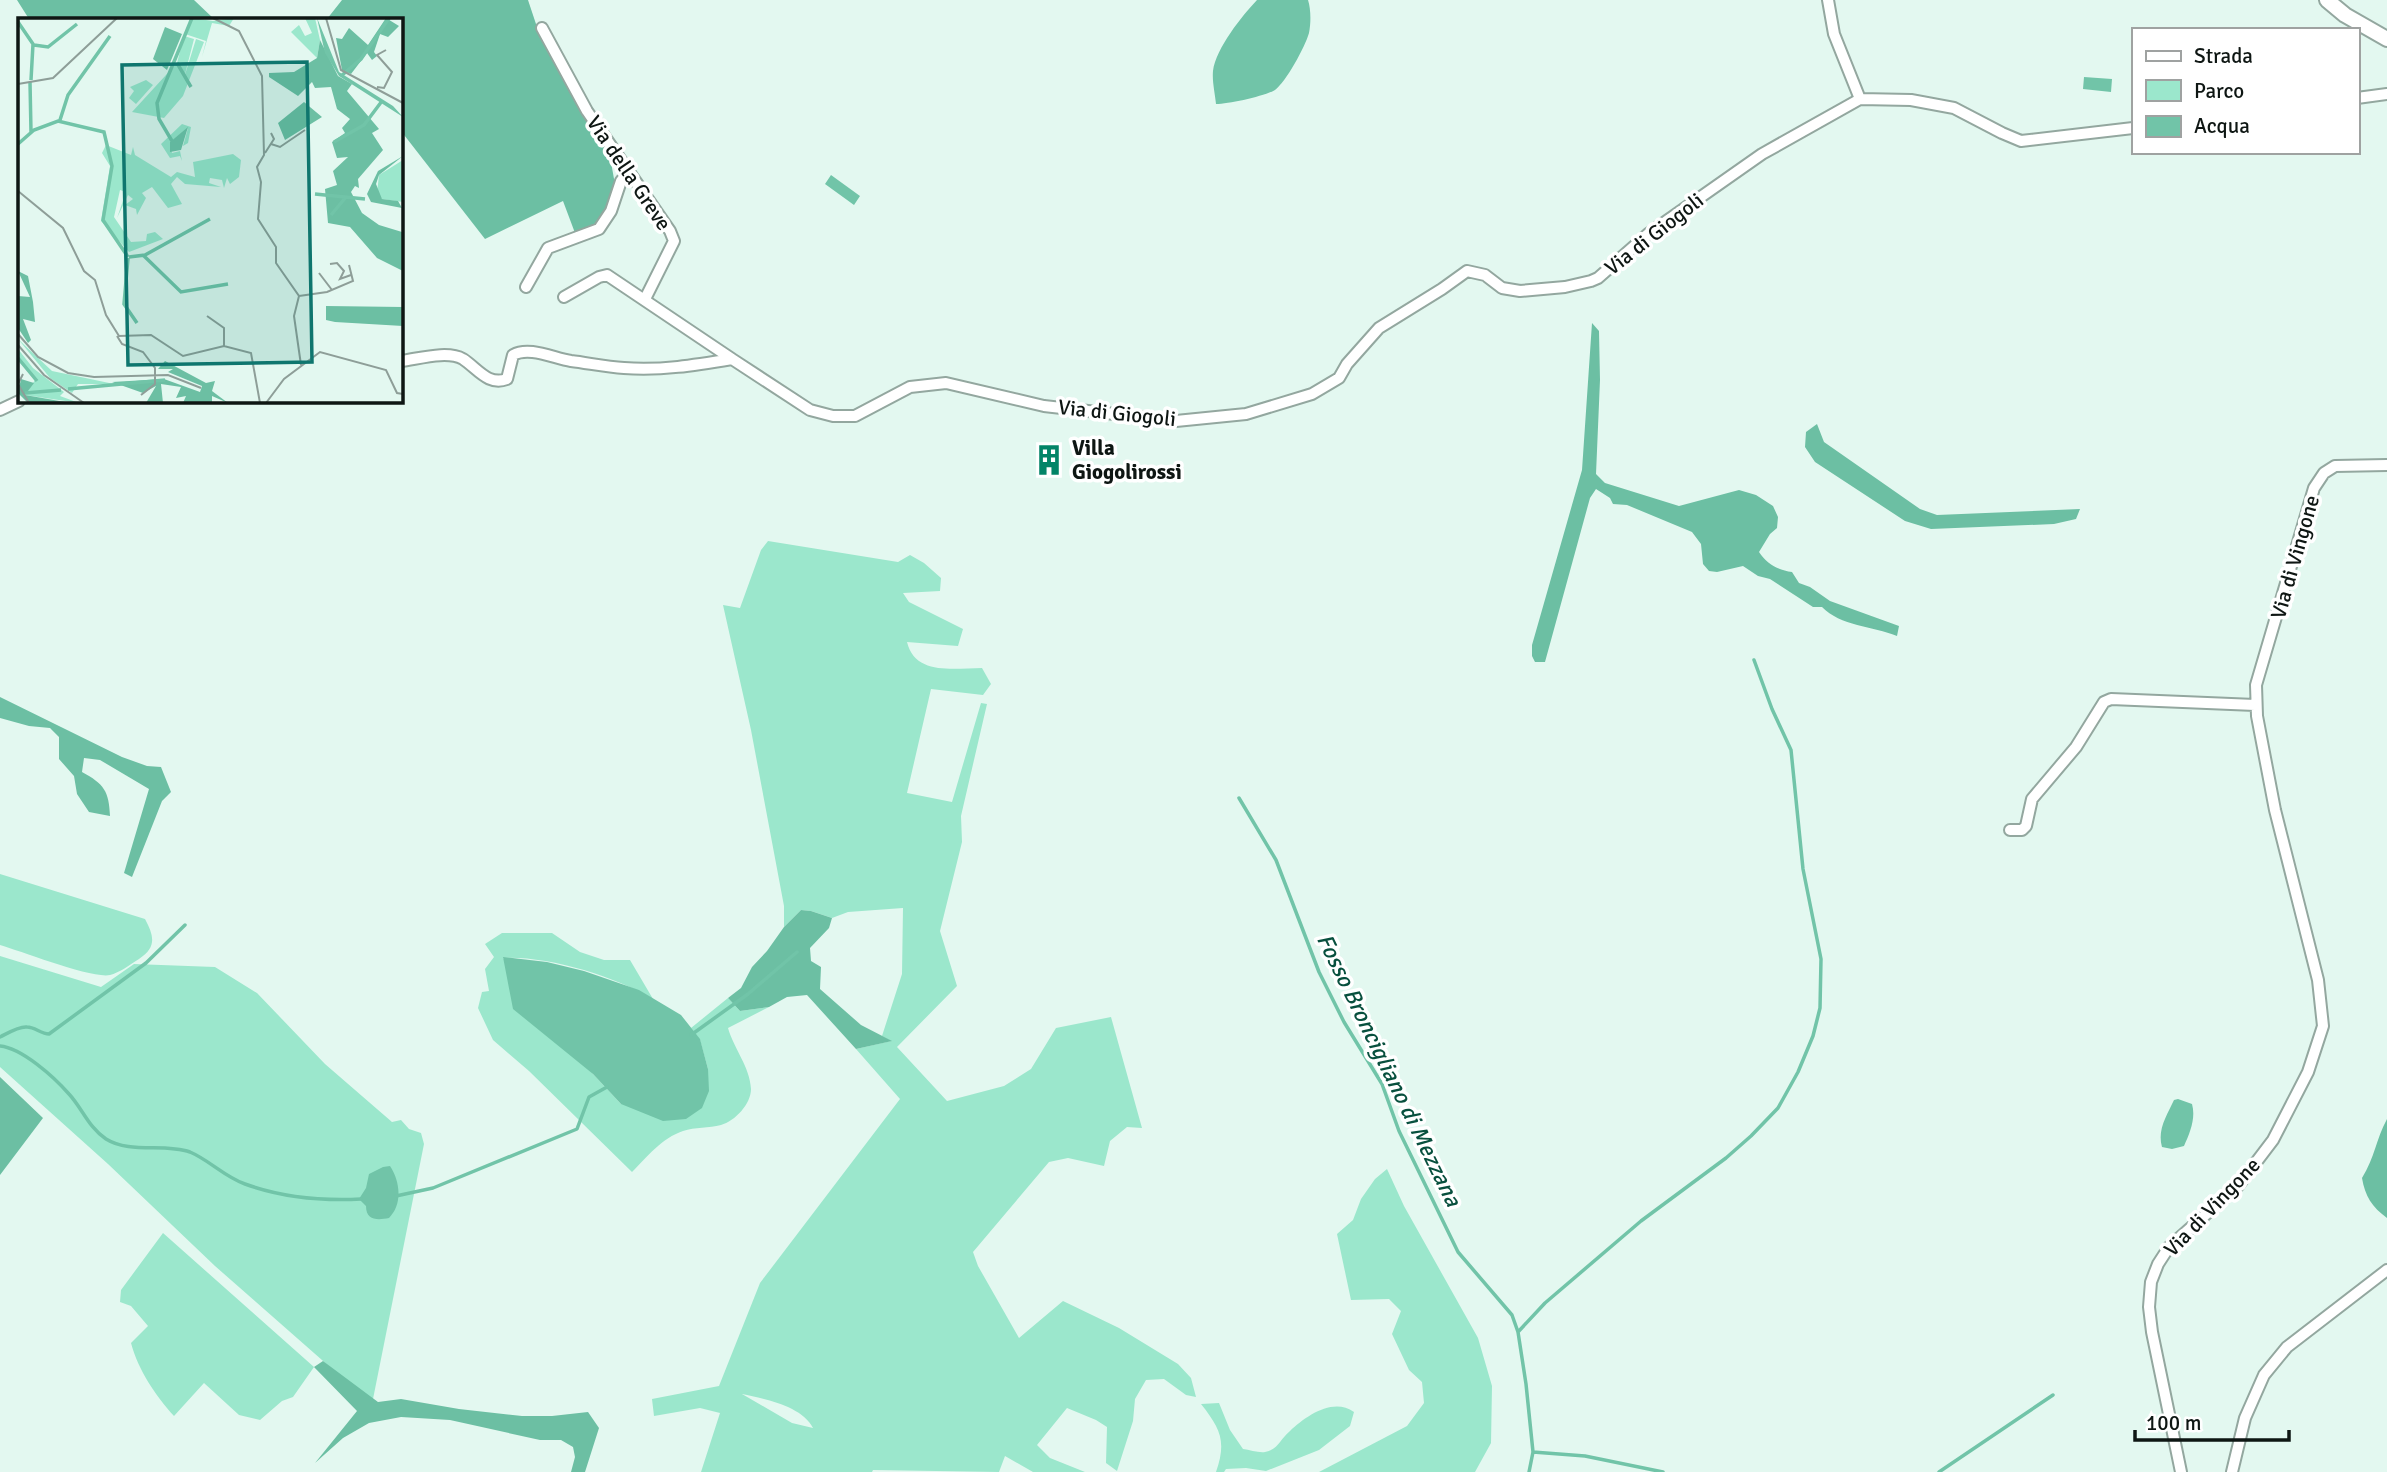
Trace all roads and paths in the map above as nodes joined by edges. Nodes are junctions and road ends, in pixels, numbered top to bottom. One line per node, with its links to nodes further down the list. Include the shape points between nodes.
1 (1828, 0): 7 (street, via 1834,34)
2 (2327, 0): 4 (main road)
3 (542, 28): 9 (street, Via della Greve, via 587,111)
4 (2387, 39)
5 (2387, 94): 6 (street)
6 (2359, 98)
7 (1860, 99): 8 (street, via 1911,100 1954,108 2021,141); 13 (street, Via di Giogoli, via 1762,154 1648,234 1598,278 1520,291 1502,288 1485,275 1467,271 1379,328 1339,378 1312,394 1246,414 1176,421 1044,406 946,383 910,387 855,416 833,416 810,410)
8 (2132, 128)
9 (629, 171): 10 (street, via 599,229 548,248); 12 (street, Via della Greve, via 674,241)
10 (526, 287)
11 (564, 297): 12 (street, via 607,275)
12 (645, 299): 13 (street)
13 (732, 359): 14 (street, via 676,368 624,368 519,352 513,355 507,379 499,382 460,358)
14 (402, 361)
15 (18, 401): 16 (street)
16 (0, 410)
17 (2387, 465): 18 (street, Via di Vingone, via 2334,466 2314,488 2256,685)
18 (2255, 705): 19 (street, via 2104,702 2076,747 2032,799 2026,826); 21 (street, Via di Vingone, via 2275,810 2318,980 2323,1026 2308,1072 2273,1140 2238,1186 2169,1247 2151,1283 2152,1332)
19 (2010, 831)
20 (2387, 1270): 22 (street, via 2287,1347 2264,1375 2245,1418)
21 (2181, 1472)
22 (2232, 1472)

